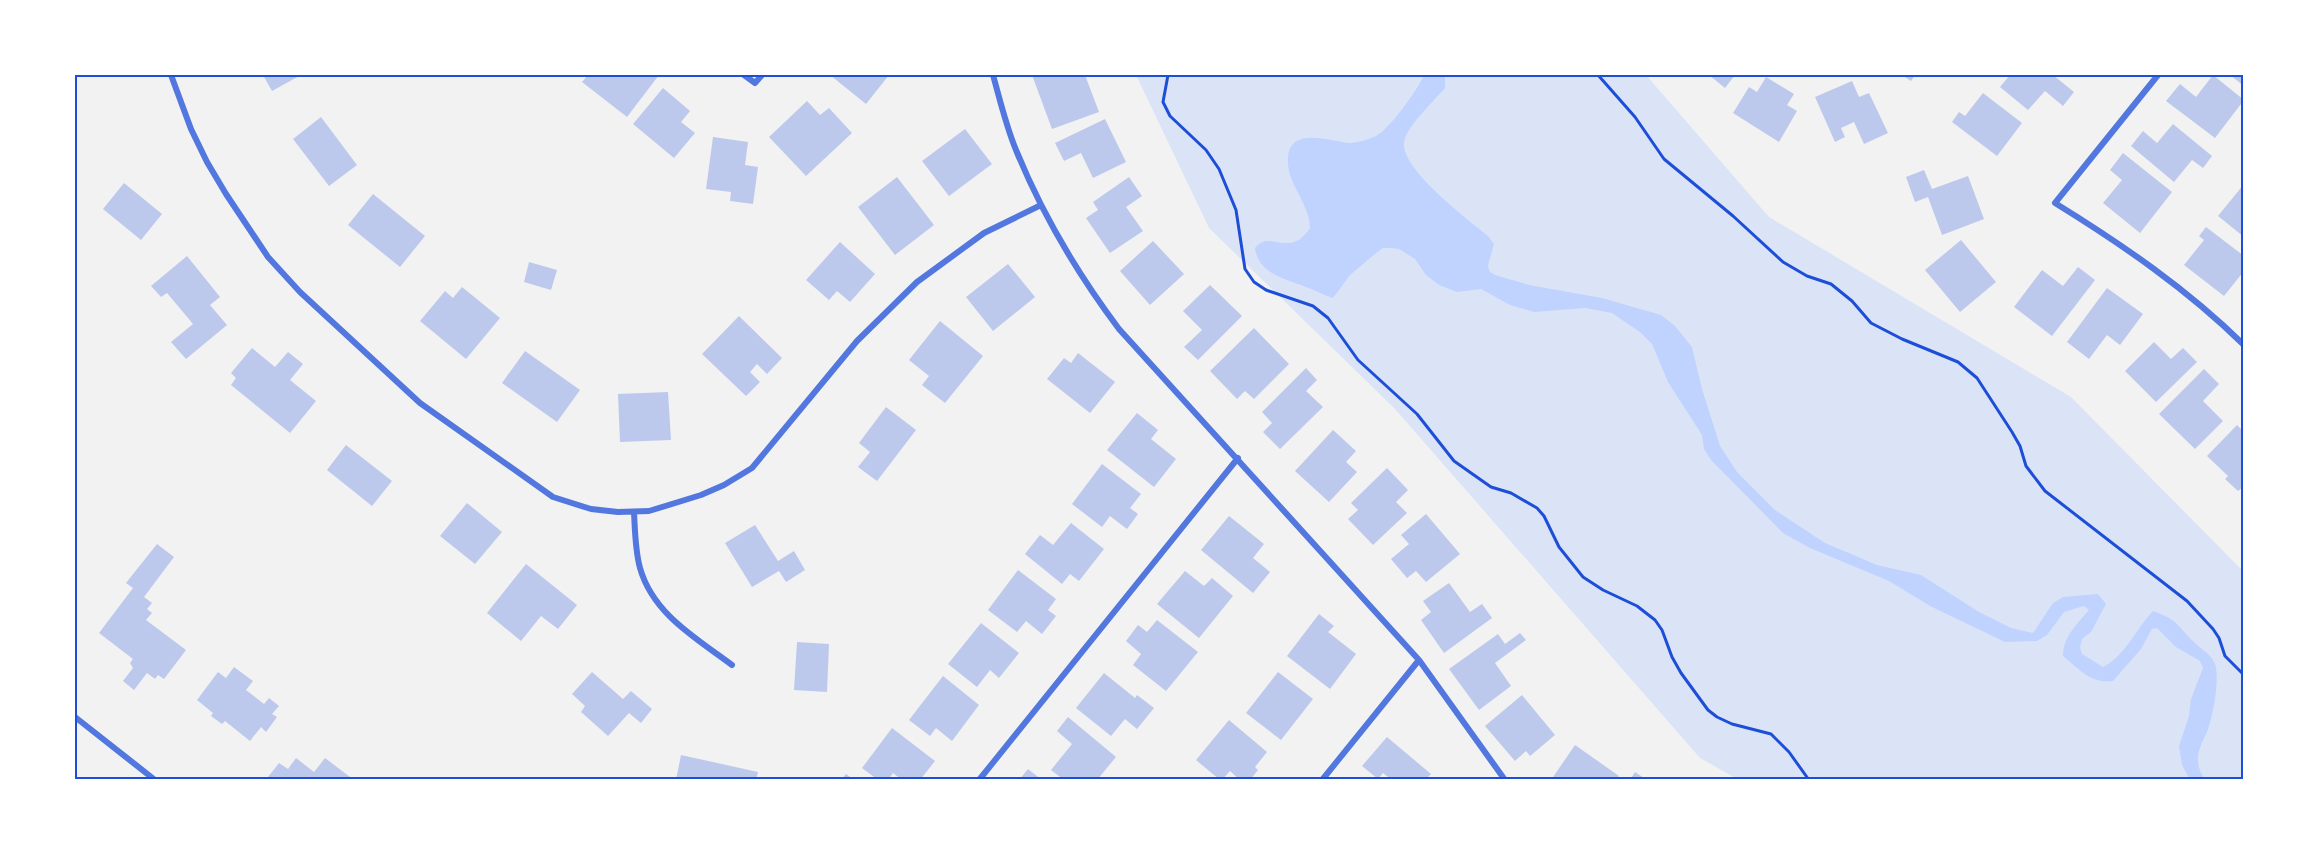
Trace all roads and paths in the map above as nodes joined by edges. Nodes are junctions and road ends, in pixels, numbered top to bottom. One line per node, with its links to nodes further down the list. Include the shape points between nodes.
1 (171, 75): 11 (street, via 191,129 226,194 268,257 334,326 420,403 553,497 591,509)
2 (744, 75): 3 (street, via 755,83)
3 (762, 75)
4 (993, 75): 8 (street, via 1015,148)
5 (1168, 75): 20 (path, via 1163,102 1170,116 1206,150 1219,169 1236,210 1245,269 1254,282 1313,306 1328,318 1358,360 1417,414 1454,461 1491,487 1512,493 1537,508 1559,547 1584,577 1655,620 1681,673 1708,710 1731,724 1771,734)
6 (1598, 75): 14 (path, via 1635,117 1664,159 1783,261 1807,276 1831,284 1871,322 1958,362 1977,378 2020,446 2026,466 2045,491 2187,601 2213,629 2225,656)
7 (2158, 75): 9 (street, via 2055,203 2164,275)
8 (1041, 205): 10 (street, via 1074,265 1119,328); 11 (street, via 984,233 917,282 857,341 752,468 701,495)
9 (2244, 345)
10 (1238, 458): 12 (street); 17 (street)
11 (634, 512): 13 (street, via 641,569 654,597 676,624)
12 (1419, 660): 18 (street); 19 (street)
13 (732, 665)
14 (2244, 675)
15 (75, 717): 16 (street)
16 (155, 780)
17 (979, 780)
18 (1322, 780)
19 (1505, 780)
20 (1809, 780)

